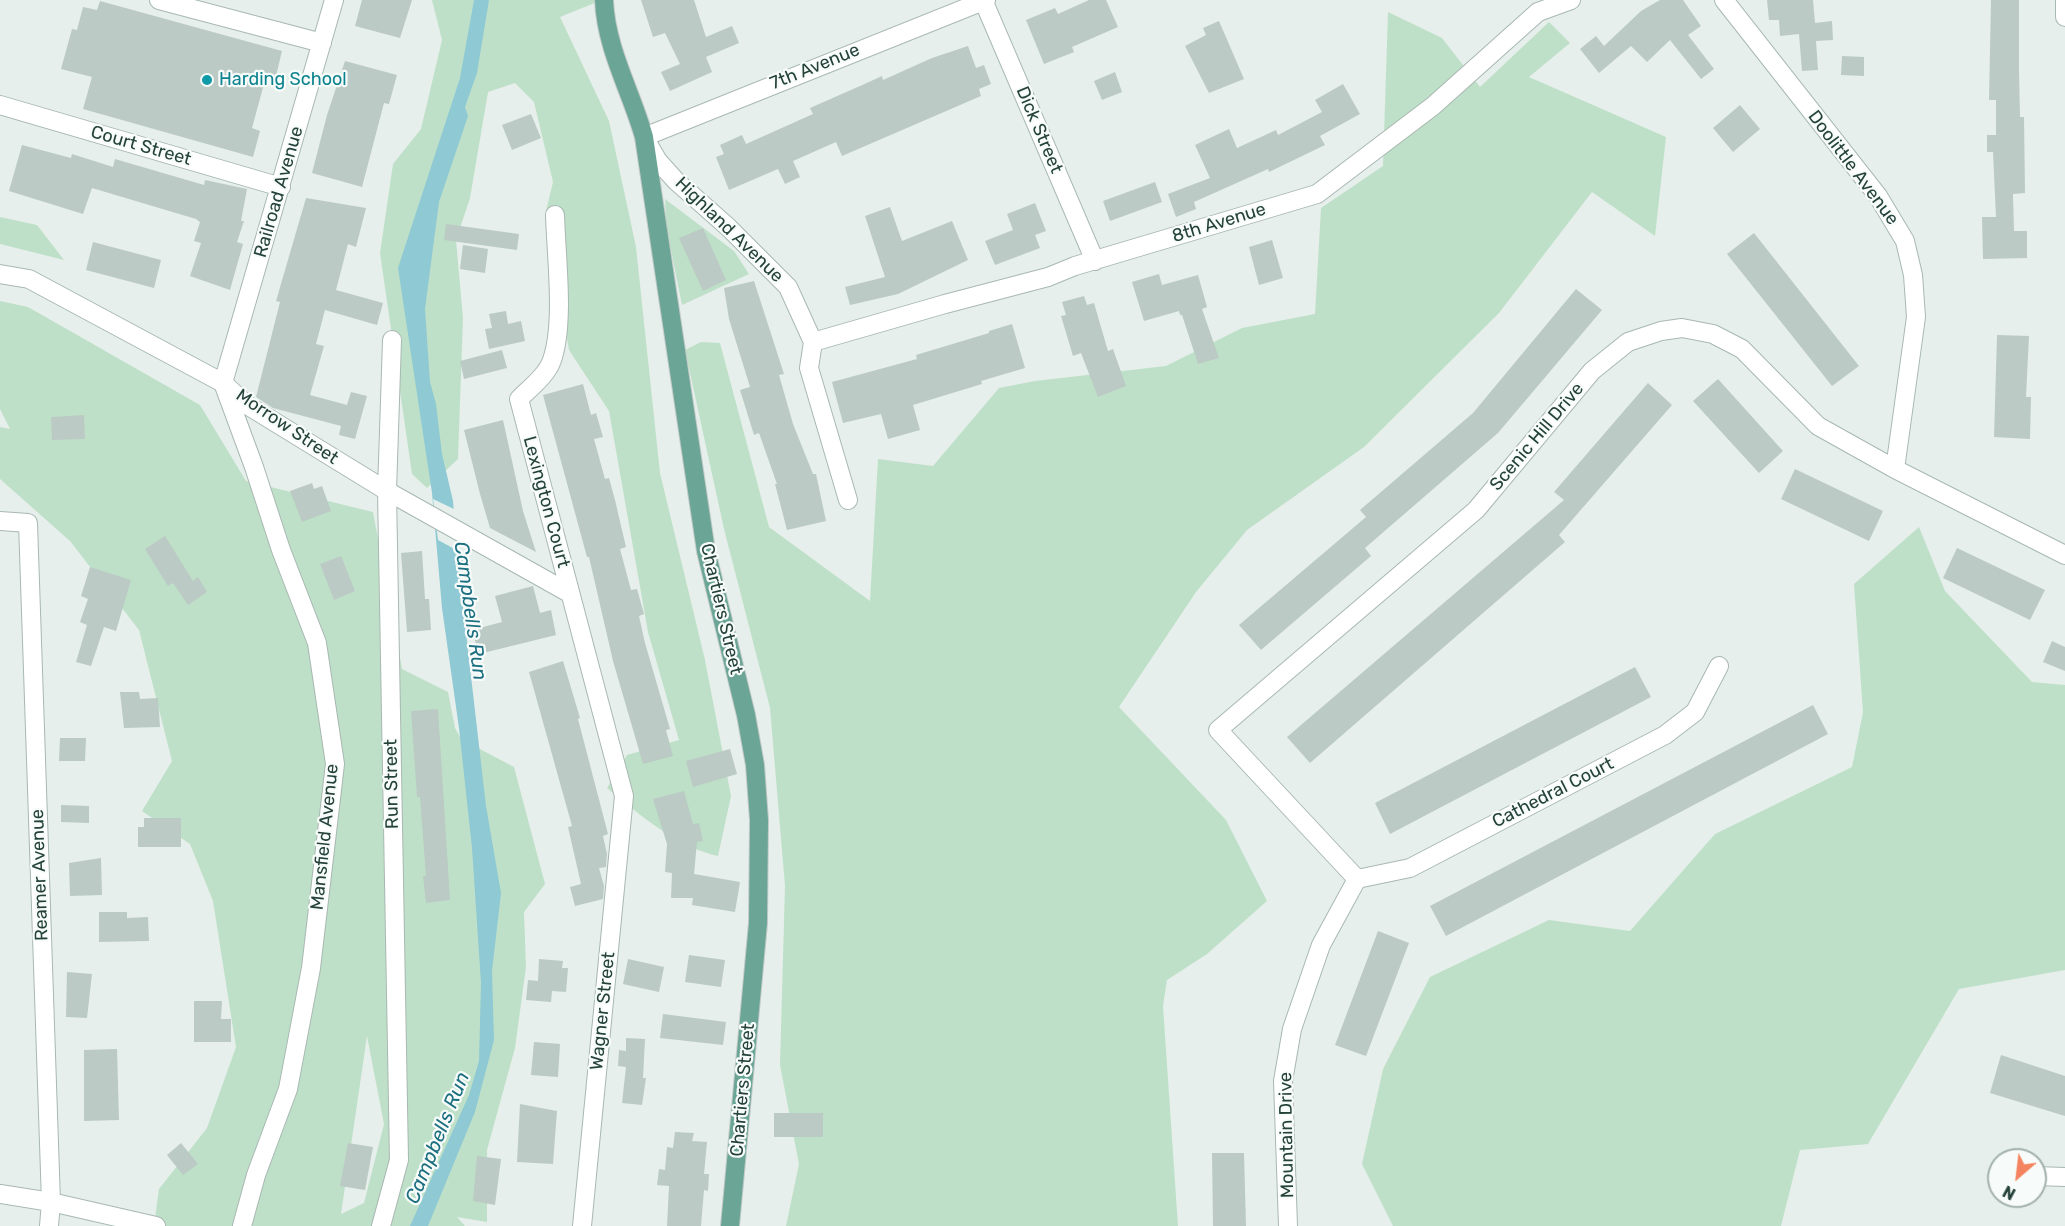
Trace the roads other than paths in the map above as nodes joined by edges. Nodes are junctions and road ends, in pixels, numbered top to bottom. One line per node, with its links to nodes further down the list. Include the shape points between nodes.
1 (159, 0): 9 (street)
2 (333, 0): 9 (street, Railroad Avenue)
3 (604, 0): 11 (main road, Chartiers Street, via 610,43)
4 (984, 0): 11 (street, 7th Avenue); 14 (street, Dick Street)
5 (1571, 0): 14 (street, 8th Avenue, via 1538,12 1433,106 1317,194)
6 (1724, 0): 19 (street, Doolittle Avenue, via 1878,196 1905,241 1913,275 1916,317)
7 (2065, 0): 8 (street)
8 (2065, 17)
9 (322, 43): 12 (street, Railroad Avenue)
10 (0, 105): 12 (street, Court Street)
11 (644, 137): 17 (street, Highland Avenue, via 676,181 788,287); 37 (main road, Chartiers Street, via 706,551 746,715 758,809 758,923)
12 (281, 188): 18 (street, Railroad Avenue)
13 (555, 215): 24 (street, Lexington Court, via 558,332 552,362 519,399)
14 (1095, 261): 17 (street, 8th Avenue)
15 (0, 274): 18 (street, Morrow Street, via 29,279)
16 (392, 340): 20 (street, Run Street)
17 (813, 342): 21 (street, via 809,369)
18 (223, 383): 20 (street, Morrow Street, via 247,405); 34 (street, Mansfield Avenue, via 317,643 335,764 311,968 288,1089)
19 (1895, 469): 23 (street, Scenic Hill Drive); 27 (street, Scenic Hill Drive, via 1818,426 1742,349 1713,334 1682,328 1628,342 1592,371 1476,510 1218,730)
20 (387, 491): 24 (street, Morrow Street); 35 (street, Run Street, via 399,1160)
21 (848, 500)
22 (0, 520): 31 (street, Reamer Avenue, via 28,523)
23 (2065, 555)
24 (569, 593): 26 (street, Lexington Court)
25 (1719, 666): 27 (street, Cathedral Court, via 1695,712 1665,735 1410,868)
26 (624, 796): 36 (street, Wagner Street)
27 (1357, 879): 38 (street, Mountain Drive, via 1321,945 1292,1029 1283,1081)
28 (2047, 1176): 29 (street)
29 (2065, 1177)
30 (0, 1194): 31 (street)
31 (51, 1202): 32 (street, Reamer Avenue); 33 (street)
32 (49, 1226)
33 (156, 1226)
34 (242, 1226)
35 (381, 1226)
36 (582, 1226)
37 (730, 1226)
38 (1288, 1226)

